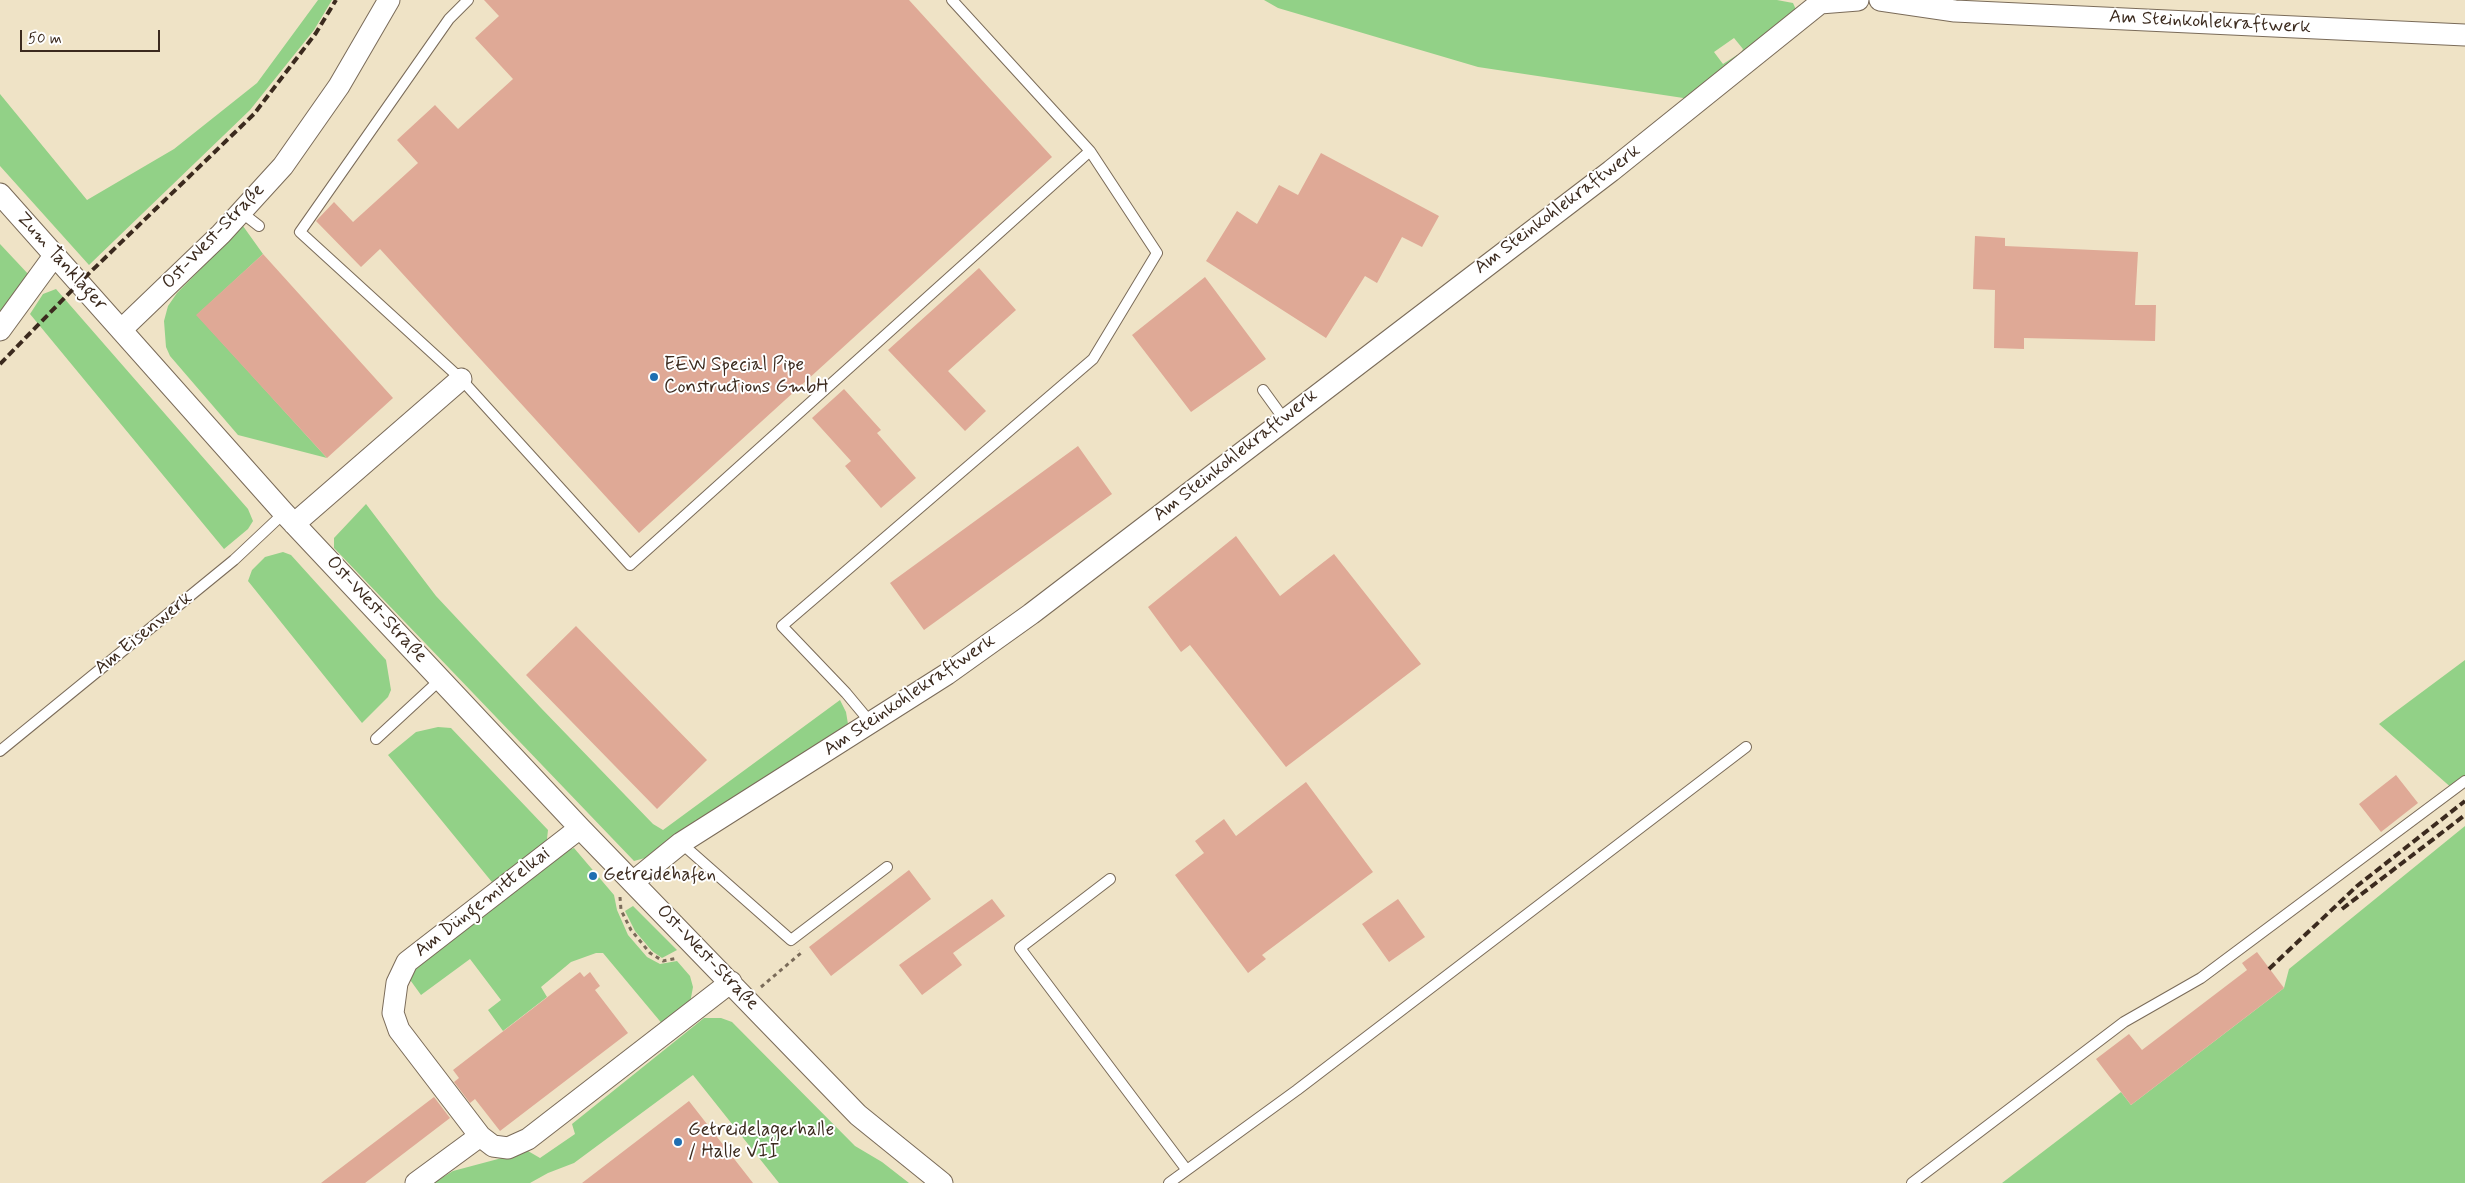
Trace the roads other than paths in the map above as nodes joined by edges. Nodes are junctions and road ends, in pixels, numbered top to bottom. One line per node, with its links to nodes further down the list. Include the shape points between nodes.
1 (389, 0): 11 (street, Ost-West-Straße, via 339,86 307,132 283,166)
2 (468, 0): 16 (lane, via 449,19 300,232)
3 (952, 0): 9 (lane)
4 (1858, 0): 6 (street, Am Steinkohlekraftwerk)
5 (1880, 0): 7 (street, Am Steinkohlekraftwerk)
6 (1811, 2): 18 (street, Am Steinkohlekraftwerk, via 1618,166)
7 (1956, 5): 8 (street, Am Steinkohlekraftwerk)
8 (2465, 35)
9 (1090, 151): 16 (lane, via 630,565); 21 (lane, via 1157,253 1092,360 782,626)
10 (0, 194): 13 (street, Zum Tanklager)
11 (241, 212): 12 (lane); 15 (street, Ost-West-Straße)
12 (259, 226)
13 (54, 256): 14 (street); 15 (street, Zum Tanklager)
14 (0, 330)
15 (121, 330): 19 (street, Ost-West-Straße)
16 (461, 379): 19 (street, Am Eisenwerk)
17 (1263, 390): 18 (lane)
18 (1284, 419): 21 (street, Am Steinkohlekraftwerk, via 1031,614)
19 (289, 518): 20 (street, Ost-West-Straße); 24 (lane, Am Eisenwerk)
20 (441, 679): 22 (lane); 26 (street, Ost-West-Straße)
21 (871, 723): 27 (street, Am Steinkohlekraftwerk)
22 (376, 739)
23 (1746, 747): 33 (lane, via 1297,1090)
24 (0, 751)
25 (2465, 782): 37 (lane, via 2201,978 2124,1022)
26 (580, 828): 30 (street, Ost-West-Straße); 32 (street, Am Düngemittelkai, via 407,962 397,983 393,1013 399,1030)
27 (681, 843): 28 (lane, via 791,940); 30 (street, Am Steinkohlekraftwerk)
28 (887, 867)
29 (1110, 879): 33 (lane, via 1020,948)
30 (632, 882): 31 (street, Ost-West-Straße)
31 (731, 982): 32 (street, Am Düngemittelkai, via 528,1139 508,1148 493,1146); 35 (street, Ost-West-Straße, via 858,1115)
32 (480, 1136): 34 (street)
33 (1186, 1169): 36 (lane)
34 (416, 1183)
35 (942, 1183)
36 (1169, 1183)
37 (1912, 1183)

